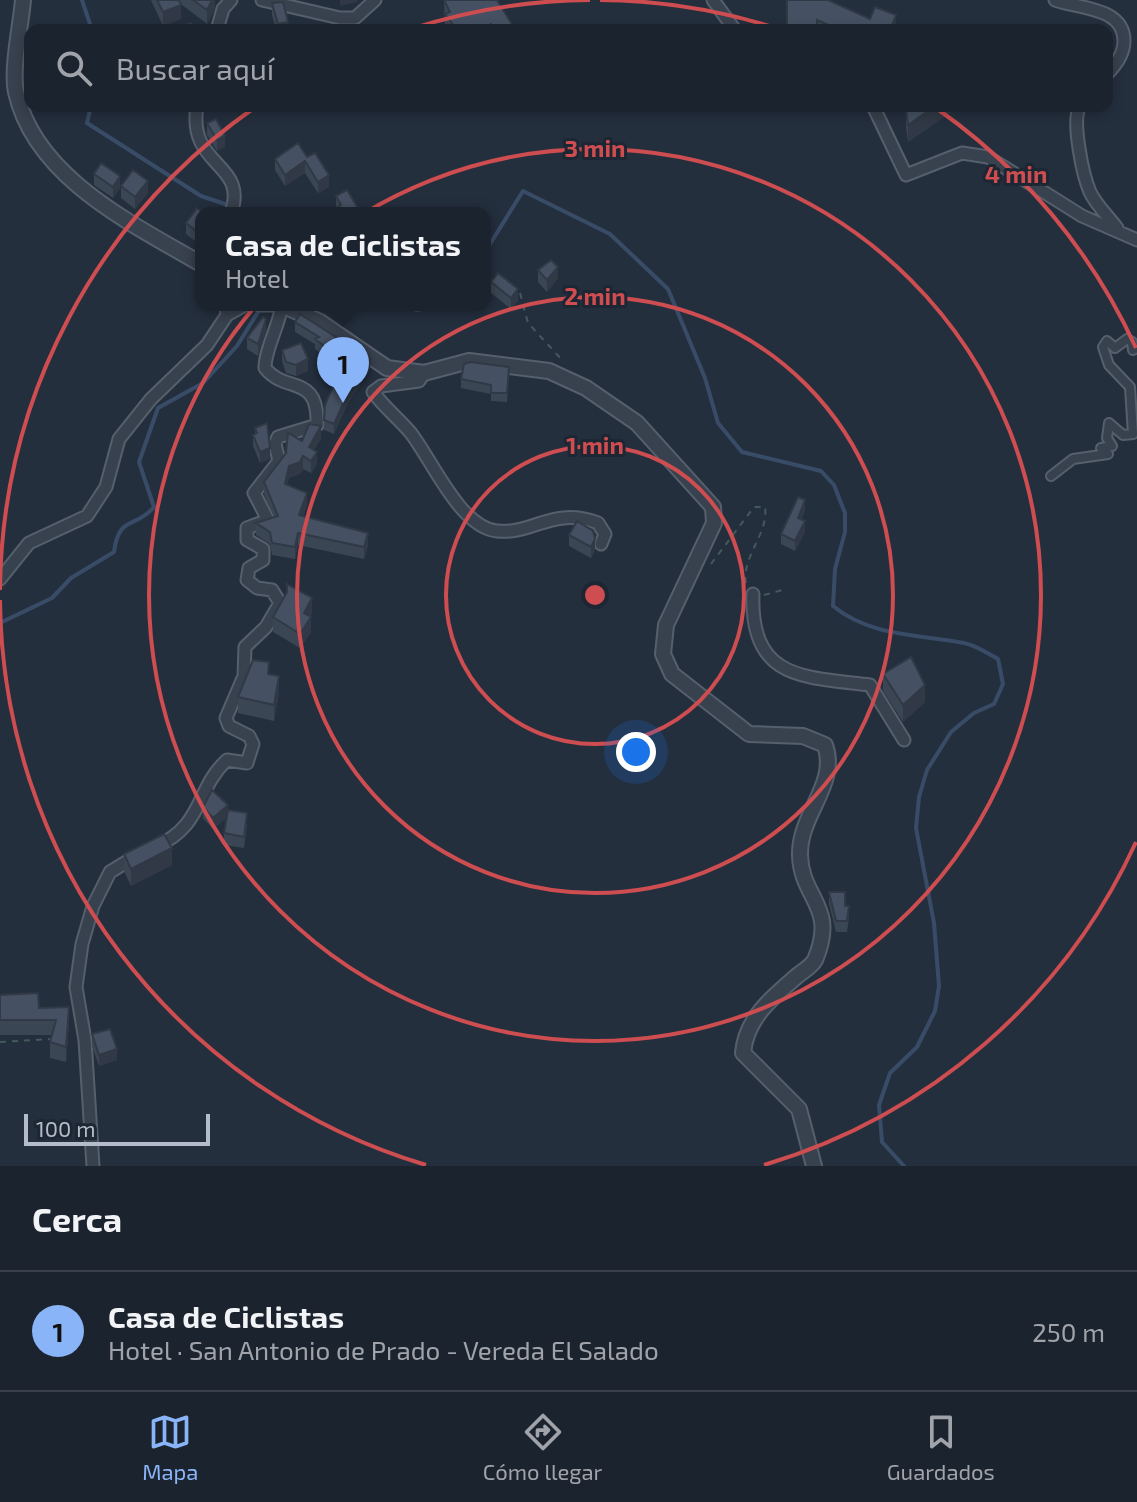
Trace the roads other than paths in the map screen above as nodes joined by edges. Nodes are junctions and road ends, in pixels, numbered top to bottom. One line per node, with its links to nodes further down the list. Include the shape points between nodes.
1 (23, 0): 16 (street, via 15,90 31,132 84,190)
2 (231, 0): 7 (street)
3 (262, 0): 4 (street, via 355,18)
4 (375, 0)
5 (713, 0): 8 (street)
6 (1055, 0): 9 (street, via 1107,13 1119,22 1124,48)
7 (219, 24)
8 (732, 24)
9 (1113, 65)
10 (196, 112): 13 (street, via 193,128 203,151 235,188)
11 (876, 112): 14 (street, via 906,175 962,153 988,157 1082,216)
12 (1077, 112): 14 (street, via 1089,190)
13 (233, 207)
14 (1117, 228): 15 (street)
15 (1137, 240)
16 (195, 261)
17 (226, 311): 24 (street, via 207,345 119,439 106,487 87,516 29,543)
18 (281, 311): 27 (street, via 265,368 303,386 313,397 317,425 278,437 279,461 254,493 268,520 245,533 263,549 263,560 245,575 257,588 272,590 280,603 245,647 244,676 226,718 253,744 247,763 227,760 217,769 191,822 168,841 110,872 93,906 76,987)
19 (295, 311): 21 (street, via 387,368)
20 (1137, 348): 22 (street, via 1133,350 1127,339 1115,348 1109,340 1103,347 1109,365 1130,387 1133,434 1123,435 1109,423 1112,446 1101,448 1108,454 1073,459)
21 (424, 373): 23 (street, via 419,381 373,392 411,433 443,486 481,527 497,531 573,516 598,523 605,534); 28 (street, via 469,361 549,371 571,381 637,423 713,507 714,523 666,625 663,654 672,674 749,734 803,736 825,745 831,761 809,812 800,855 822,911 823,932 813,963 764,1006 745,1032 743,1053 799,1109)
22 (1051, 476)
23 (601, 544)
24 (0, 579)
25 (753, 594): 26 (street, via 762,650 773,662 826,683 870,685)
26 (904, 740)
27 (93, 1166)
28 (814, 1166)

